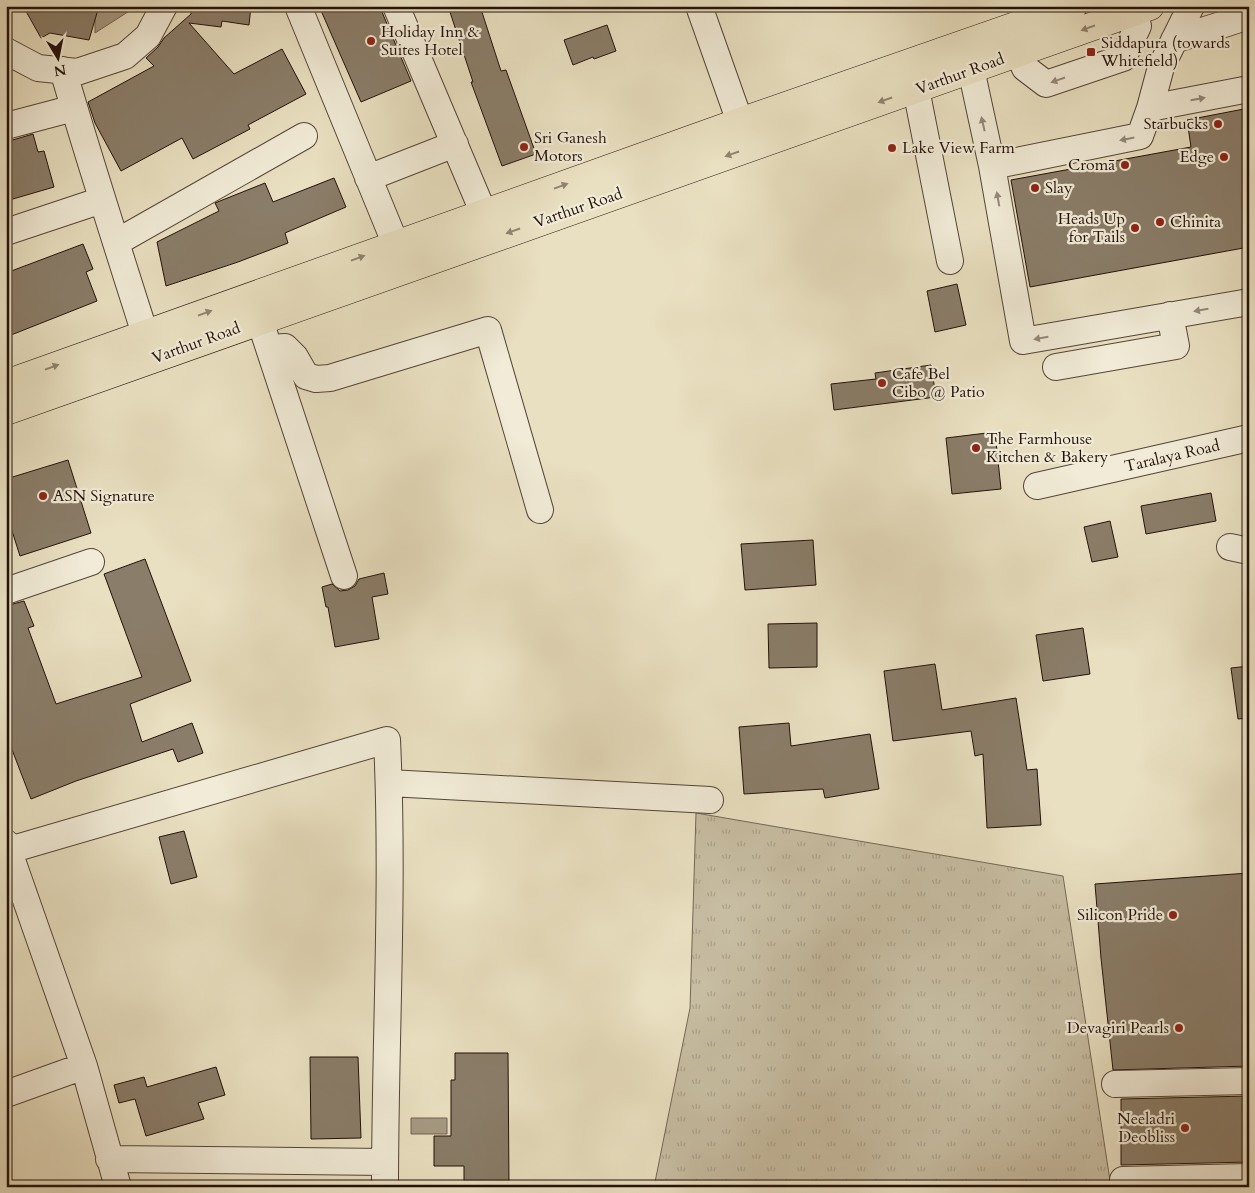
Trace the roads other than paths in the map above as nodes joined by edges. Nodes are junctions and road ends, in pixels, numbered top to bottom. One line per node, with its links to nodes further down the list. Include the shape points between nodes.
1 (164, 6): 13 (street, via 148,36 124,56 77,72)
2 (298, 6): 23 (street)
3 (396, 6): 21 (street)
4 (700, 6): 18 (street)
5 (1073, 6): 18 (main road, Varthur Road)
6 (1191, 6): 9 (street)
7 (1143, 9): 11 (main road, Varthur Road, one-way to 11); 11 (street, one-way to 11, via 1123,58 1046,84 1025,68)
8 (1249, 16): 9 (street)
9 (1174, 40): 17 (street, via 1160,67)
10 (6, 51): 13 (street, via 38,68)
11 (1018, 53): 12 (main road, Varthur Road)
12 (971, 69): 15 (main road, Varthur Road); 22 (street, one-way to 12)
13 (63, 70): 16 (street)
14 (1249, 89): 17 (street, one-way to 14)
15 (916, 90): 29 (street); 32 (main road, Varthur Road, one-way to 32)
16 (74, 108): 19 (street); 24 (street)
17 (1150, 108): 22 (street, one-way to 22, via 1140,136)
18 (740, 122): 25 (main road, Varthur Road, one-way to 18)
19 (6, 126)
20 (304, 136): 27 (street)
21 (454, 144): 23 (street); 25 (street)
22 (992, 166): 31 (street, one-way to 22, via 1023,342)
23 (368, 178): 28 (street)
24 (102, 200): 26 (street); 27 (street)
25 (484, 214): 28 (main road, Varthur Road)
26 (6, 232)
27 (117, 242): 33 (street)
28 (396, 245): 33 (main road, Varthur Road, one-way to 28)
29 (950, 261)
30 (1249, 302): 31 (street, one-way to 31)
31 (1170, 315): 35 (street, via 1176,346)
32 (260, 320): 34 (street); 37 (main road, Varthur Road)
33 (145, 334): 36 (main road, Varthur Road, one-way to 33)
34 (270, 348): 40 (street, via 285,347 306,376 330,378 488,330); 42 (street)
35 (1056, 367)
36 (6, 384)
37 (6, 410)
38 (1249, 438): 39 (street, Taralaya Road)
39 (1037, 486)
40 (540, 510)
41 (91, 562): 43 (street)
42 (344, 576)
43 (6, 591)
44 (389, 783): 45 (street); 46 (street, via 387,740); 52 (street)
45 (710, 800)
46 (7, 848): 47 (street)
47 (84, 1066): 50 (street); 51 (street)
48 (1249, 1081): 49 (street)
49 (1115, 1084)
50 (6, 1094)
51 (109, 1159): 52 (street); 55 (street)
52 (385, 1174)
53 (1249, 1177): 54 (street)
54 (1123, 1180)
55 (118, 1187)

